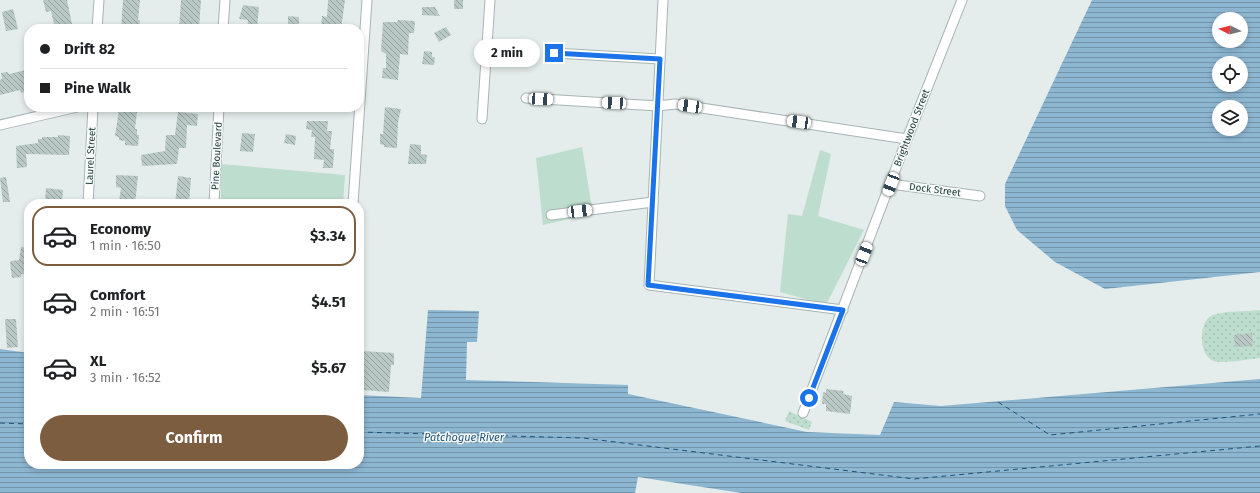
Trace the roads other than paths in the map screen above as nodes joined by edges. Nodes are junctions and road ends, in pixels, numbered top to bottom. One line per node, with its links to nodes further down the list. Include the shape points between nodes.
1 (99, 0): 7 (street)
2 (225, 0): 8 (street)
3 (367, 0): 9 (street)
4 (490, 0): 18 (street)
5 (663, 0): 11 (street)
6 (962, 0): 20 (street, Brightwood Street)
7 (97, 24)
8 (223, 24)
9 (364, 44)
10 (554, 53): 11 (street)
11 (660, 59): 13 (street)
12 (526, 98): 13 (street)
13 (658, 106): 20 (street, via 675,104); 26 (street)
14 (56, 112): 19 (street)
15 (93, 112): 23 (street, Laurel Street)
16 (219, 112): 24 (street, Pine Boulevard)
17 (359, 112): 25 (street)
18 (482, 119)
19 (0, 125)
20 (907, 139): 21 (street, Brightwood Street)
21 (891, 184): 22 (street, Dock Street); 28 (street, Brightwood Street)
22 (980, 196)
23 (88, 199)
24 (214, 199)
25 (353, 199)
26 (653, 202): 27 (street); 28 (street, via 648,285)
27 (551, 215)
28 (843, 310): 29 (street, Brightwood Street)
29 (803, 413)

